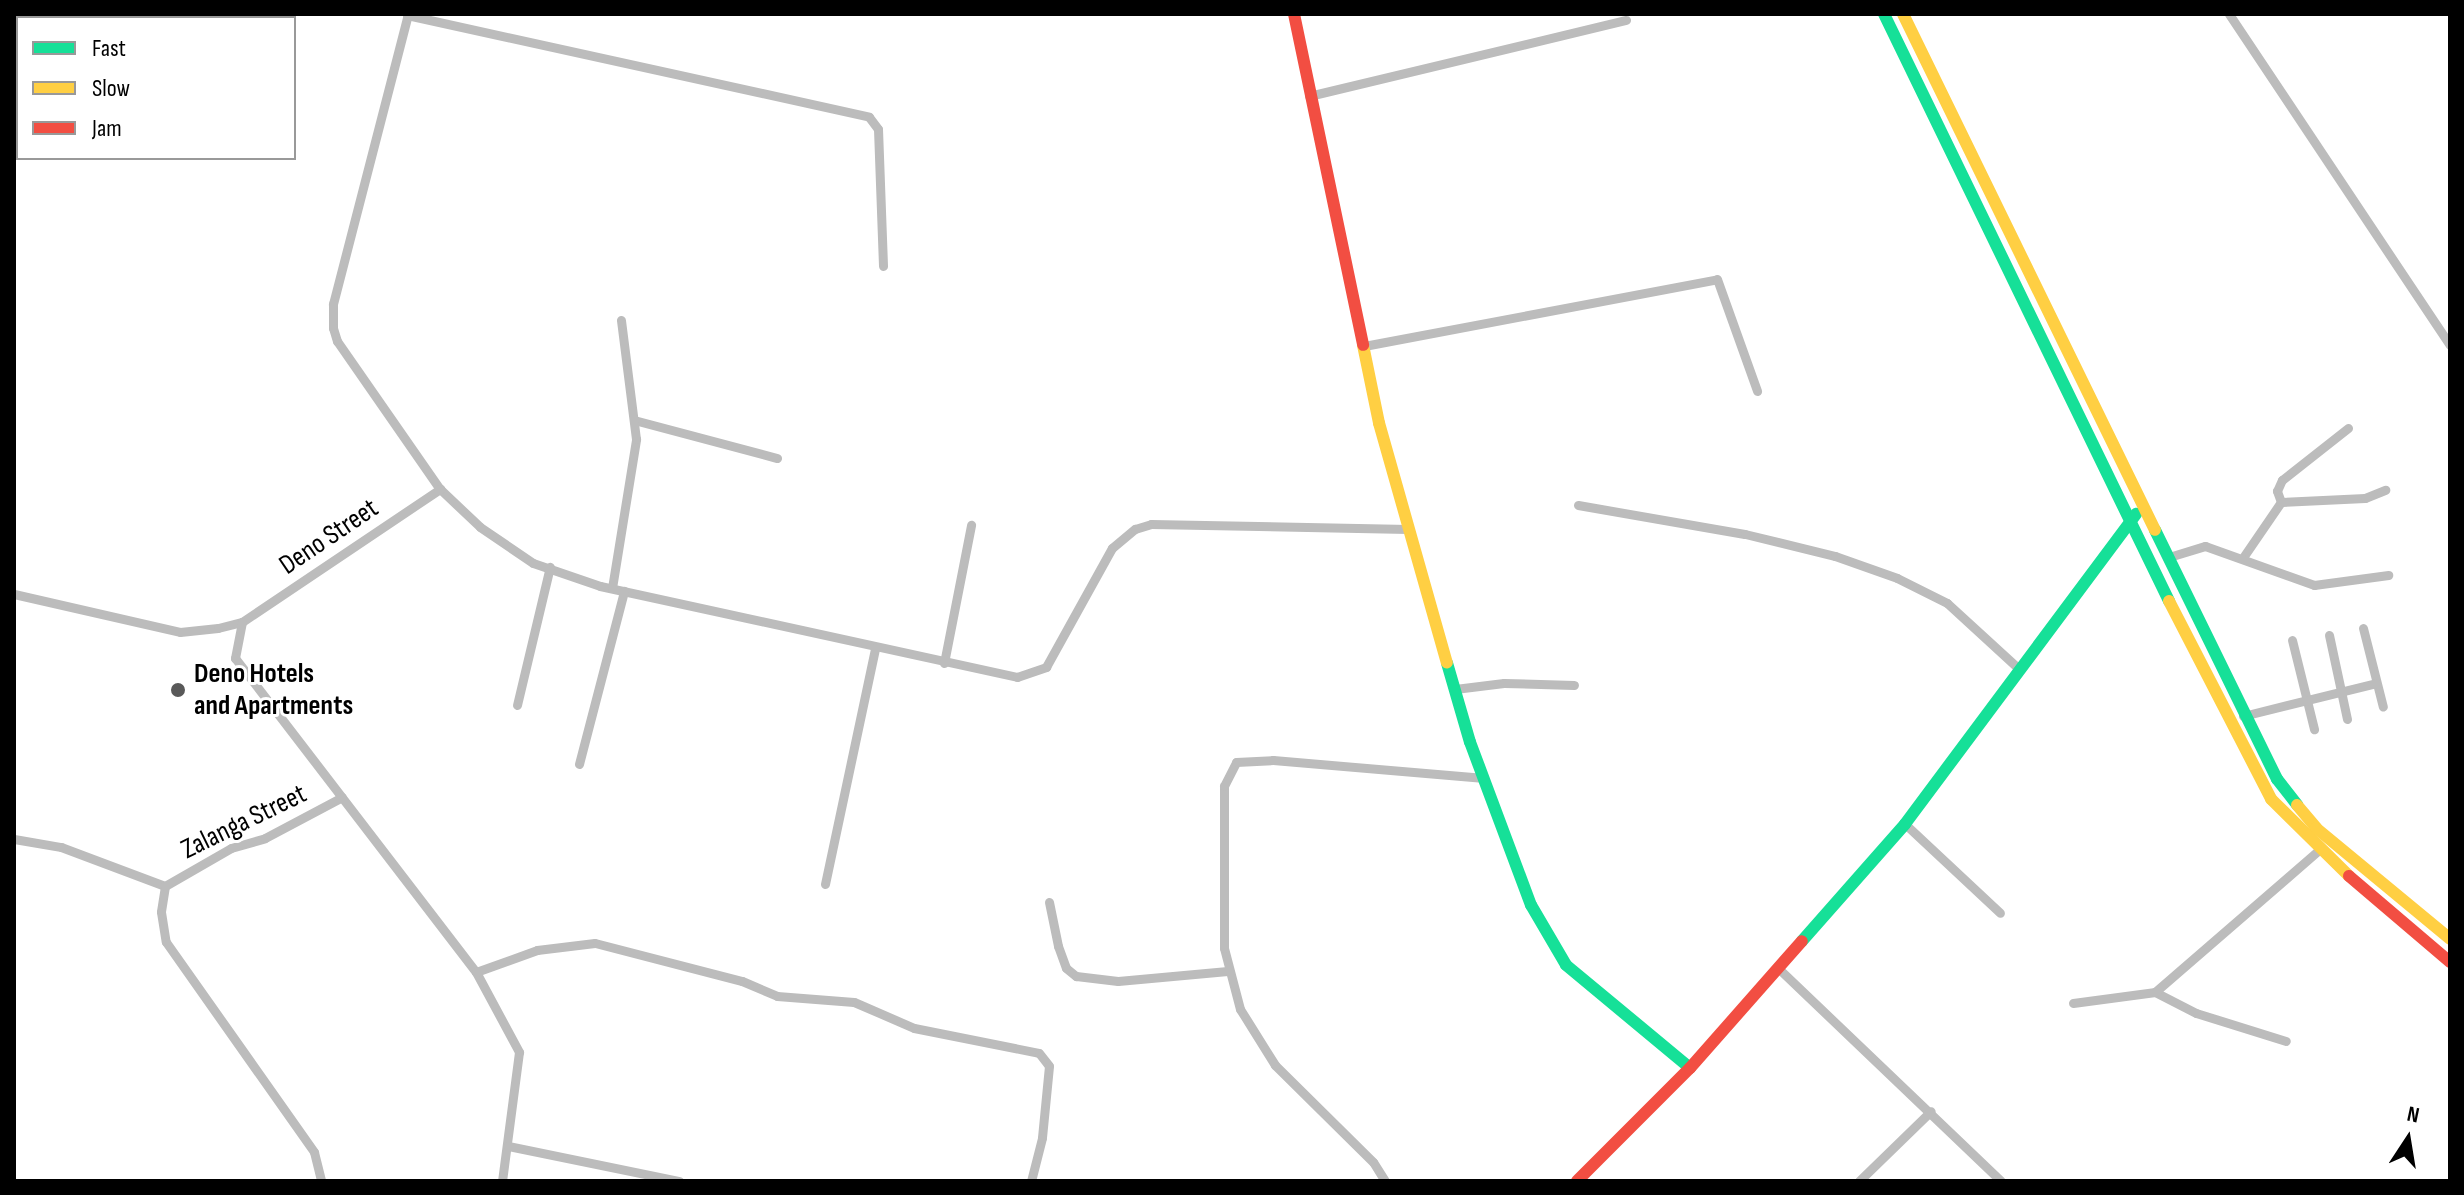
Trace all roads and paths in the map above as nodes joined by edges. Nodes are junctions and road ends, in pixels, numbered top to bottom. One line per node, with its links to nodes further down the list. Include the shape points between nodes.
1 (1294, 14): 7 (street)
2 (1884, 14): 21 (street)
3 (1903, 14): 20 (street)
4 (2229, 14): 10 (street)
5 (408, 15): 8 (street, via 869,117 878,129); 16 (street, via 333,304 333,328)
6 (1626, 20): 7 (street)
7 (1309, 96): 11 (street)
8 (883, 266)
9 (621, 320): 13 (street)
10 (2450, 345)
11 (1364, 346): 12 (street, via 1717,279); 23 (street)
12 (1757, 391)
13 (634, 420): 15 (street); 28 (street, via 631,484)
14 (2348, 428): 18 (street, via 2282,480 2277,491)
15 (777, 458)
16 (440, 489): 26 (street, via 515,553); 31 (street, Deno Street)
17 (2385, 490): 18 (street, via 2365,498)
18 (2281, 502): 24 (street)
19 (1578, 505): 37 (street, via 1745,534 1897,578 1947,603)
20 (2146, 509): 21 (street); 25 (street)
21 (2132, 515): 37 (street); 53 (street, via 2244,754 2271,799)
22 (971, 525): 36 (street)
23 (1408, 529): 36 (street, via 1151,524 1112,548 1046,667 1017,677); 40 (street)
24 (2244, 556): 25 (street, via 2196,546); 27 (street, via 2314,585)
25 (2169, 557): 45 (street)
26 (550, 567): 28 (street); 43 (street)
27 (2388, 575)
28 (612, 588): 29 (street)
29 (624, 591): 35 (street); 48 (street)
30 (14, 594): 31 (street, via 180,632)
31 (242, 622): 50 (street, via 235,658)
32 (2363, 628): 38 (street)
33 (2329, 635): 41 (street)
34 (2292, 640): 42 (street)
35 (875, 648): 36 (street); 54 (street)
36 (944, 663)
37 (2020, 670): 51 (street)
38 (2376, 683): 41 (street); 44 (street)
39 (1574, 685): 40 (street, via 1504,683)
40 (1455, 689): 49 (street)
41 (2341, 692): 42 (street); 46 (street)
42 (2304, 699): 45 (street); 47 (street)
43 (517, 705)
44 (2383, 707)
45 (2243, 716): 58 (street, via 2277,779 2316,828)
46 (2347, 719)
47 (2314, 729)
48 (579, 764)
49 (1484, 778): 61 (street, via 1273,760 1236,762 1224,786 1221,896); 66 (street, via 1531,905 1566,965)
50 (342, 797): 55 (street, Zalanga Street, via 265,838 231,848); 62 (street)
51 (1905, 824): 57 (street); 60 (street)
52 (14, 839): 55 (street, via 61,847)
53 (2319, 850): 59 (street); 63 (street)
54 (825, 884)
55 (165, 886): 69 (street, via 161,912 166,942 314,1152)
56 (1049, 902): 61 (street, via 1066,968 1076,976 1118,981)
57 (2000, 913)
58 (2450, 939)
59 (2450, 962)
60 (1778, 968): 66 (street); 67 (street)
61 (1228, 971): 73 (street, via 1240,1009 1275,1065 1373,1162)
62 (476, 972): 68 (street, via 521,1057); 72 (street, via 548,948 595,943 742,981 777,996 854,1002 914,1028 1039,1053 1049,1066 1042,1138)
63 (2155, 992): 64 (street); 65 (street, via 2196,1013)
64 (2073, 1003)
65 (2286, 1041)
66 (1690, 1068): 74 (street)
67 (1931, 1111): 75 (street); 76 (street)
68 (508, 1146): 70 (street); 71 (street)
69 (321, 1181)
70 (502, 1181)
71 (679, 1181)
72 (1031, 1181)
73 (1385, 1181)
74 (1577, 1181)
75 (1859, 1181)
76 (2001, 1181)

